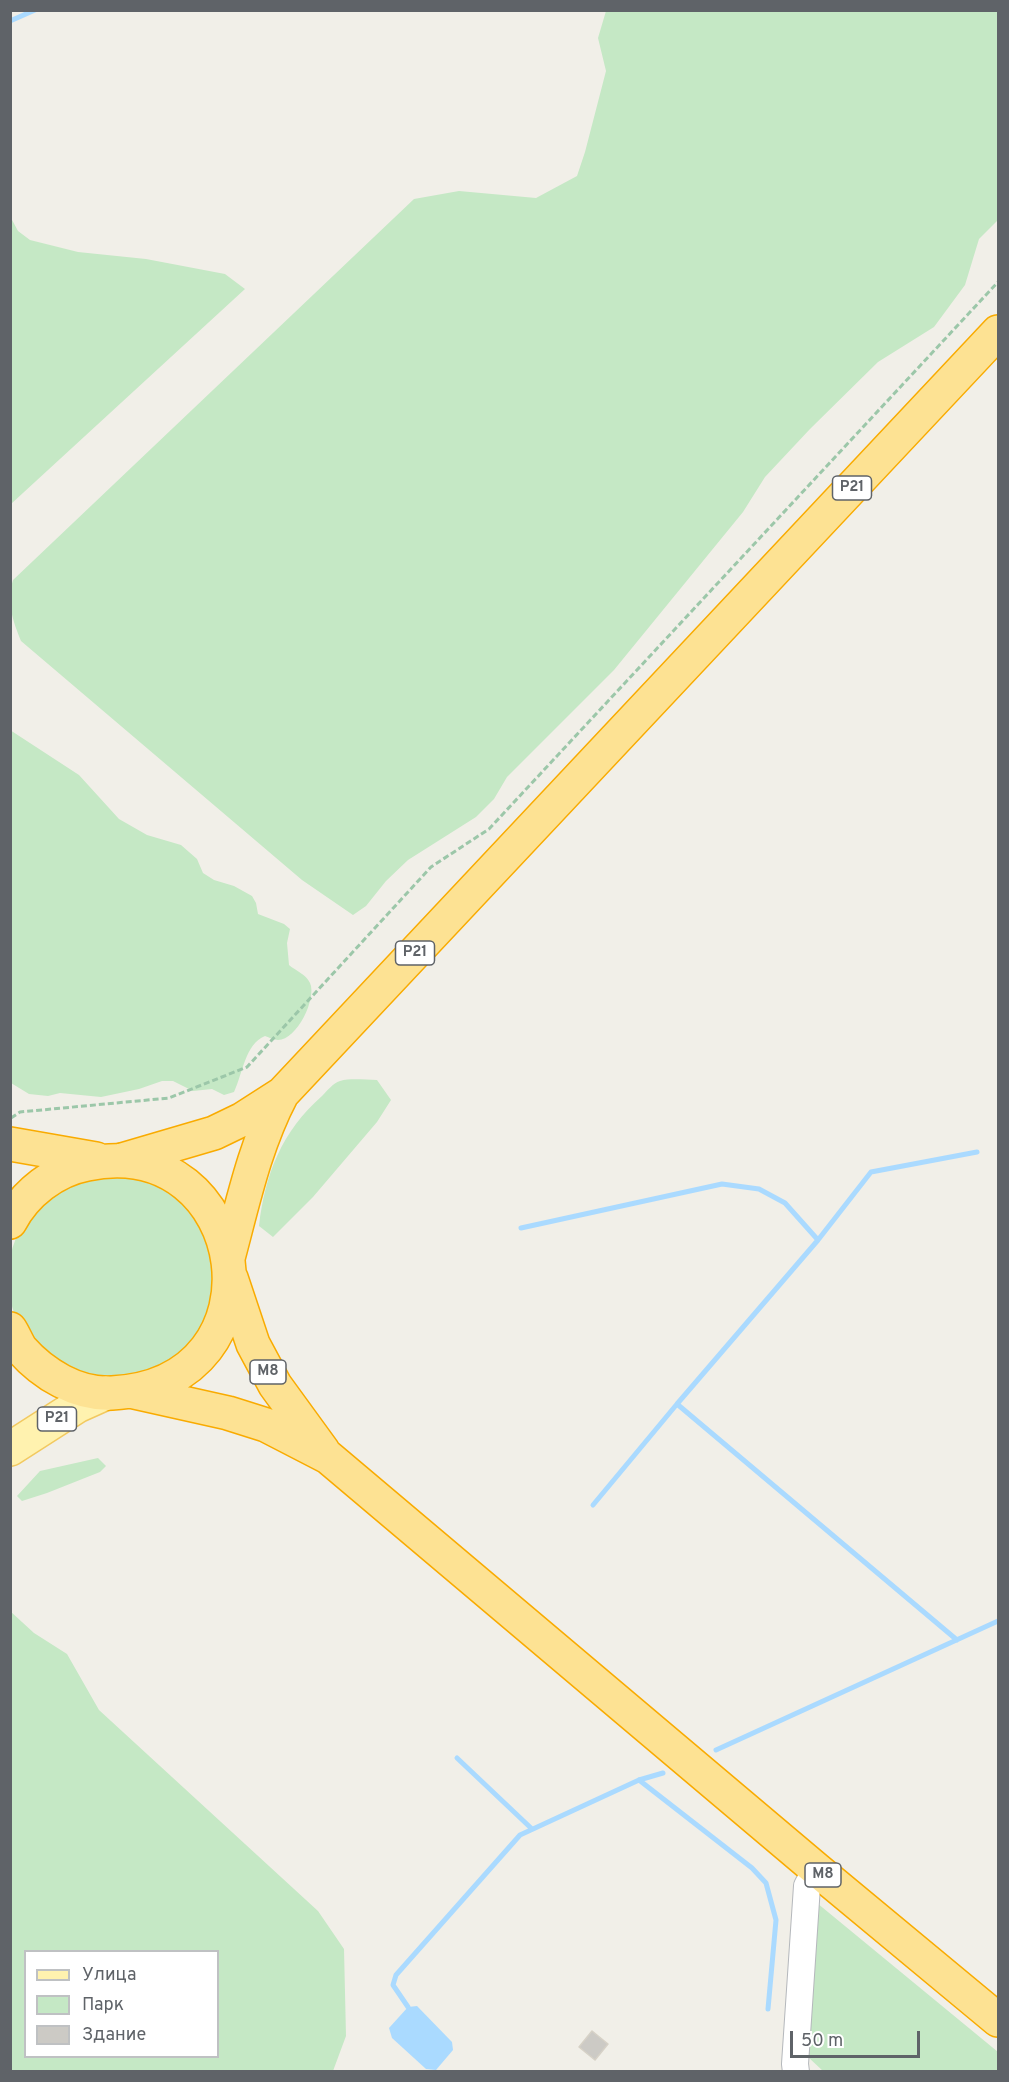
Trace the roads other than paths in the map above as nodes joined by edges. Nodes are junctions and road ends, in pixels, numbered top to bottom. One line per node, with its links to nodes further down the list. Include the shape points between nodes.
1 (999, 332): 2 (highway, Р21)
2 (282, 1094): 4 (highway, Р21, via 214,1133); 6 (highway, Р21, via 259,1146)
3 (10, 1144): 4 (highway, М8)
4 (113, 1160): 5 (highway, М8, via 77,1166 54,1176 34,1191); 6 (highway, М8, via 153,1167 194,1192 222,1234)
5 (10, 1222)
6 (229, 1267): 8 (highway, М8, via 227,1302 219,1328 207,1347 166,1381); 10 (highway, М8, via 249,1333 270,1375)
7 (10, 1329): 8 (highway, М8, via 20,1347 42,1370 83,1390)
8 (120, 1393): 9 (main road, Р21, via 77,1406); 10 (highway, М8, via 228,1413 266,1425)
9 (10, 1449)
10 (328, 1457): 11 (highway, М8)
11 (816, 1869): 12 (highway, М8); 13 (lane, via 807,1886)
12 (999, 2020)
13 (794, 2069)

